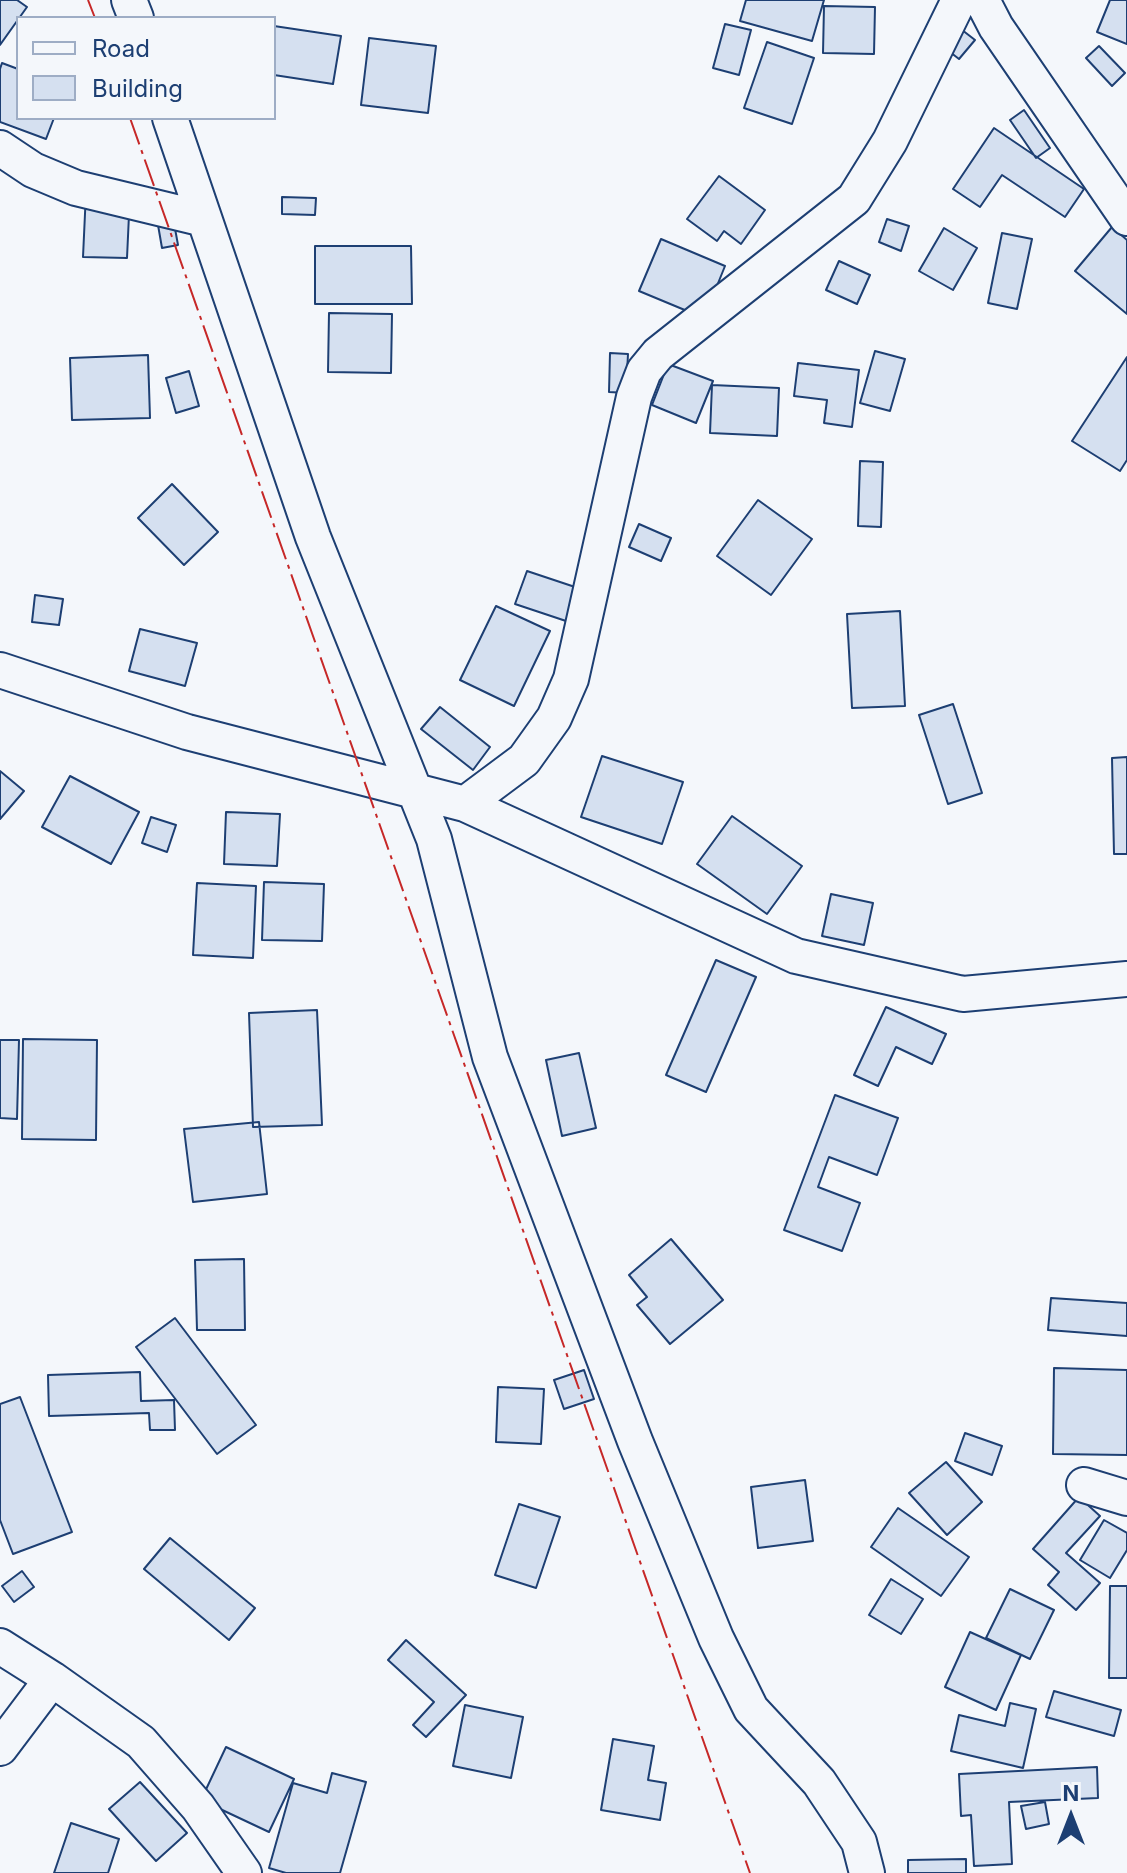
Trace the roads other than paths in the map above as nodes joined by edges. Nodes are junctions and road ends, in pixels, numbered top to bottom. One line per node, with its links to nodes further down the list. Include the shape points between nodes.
1 (959, 0): 9 (street, via 890,141 854,199 658,354 644,371 571,679 554,718 524,760)
2 (982, 0): 5 (street)
3 (171, 120): 6 (street)
4 (0, 148): 6 (street, via 33,170 76,188)
5 (1127, 218)
6 (204, 219): 8 (street, via 313,537)
7 (0, 670): 8 (street, via 187,732)
8 (415, 792): 9 (street); 17 (street, via 434,839 490,1057 635,1441 716,1638 751,1709 819,1782 859,1842)
9 (465, 804): 10 (street, via 796,956 963,994)
10 (1127, 979)
11 (1084, 1485): 12 (street)
12 (1127, 1498)
13 (0, 1646): 14 (street)
14 (52, 1679): 15 (street); 16 (street, via 141,1742 198,1807)
15 (0, 1748)
16 (244, 1873)
17 (867, 1873)

